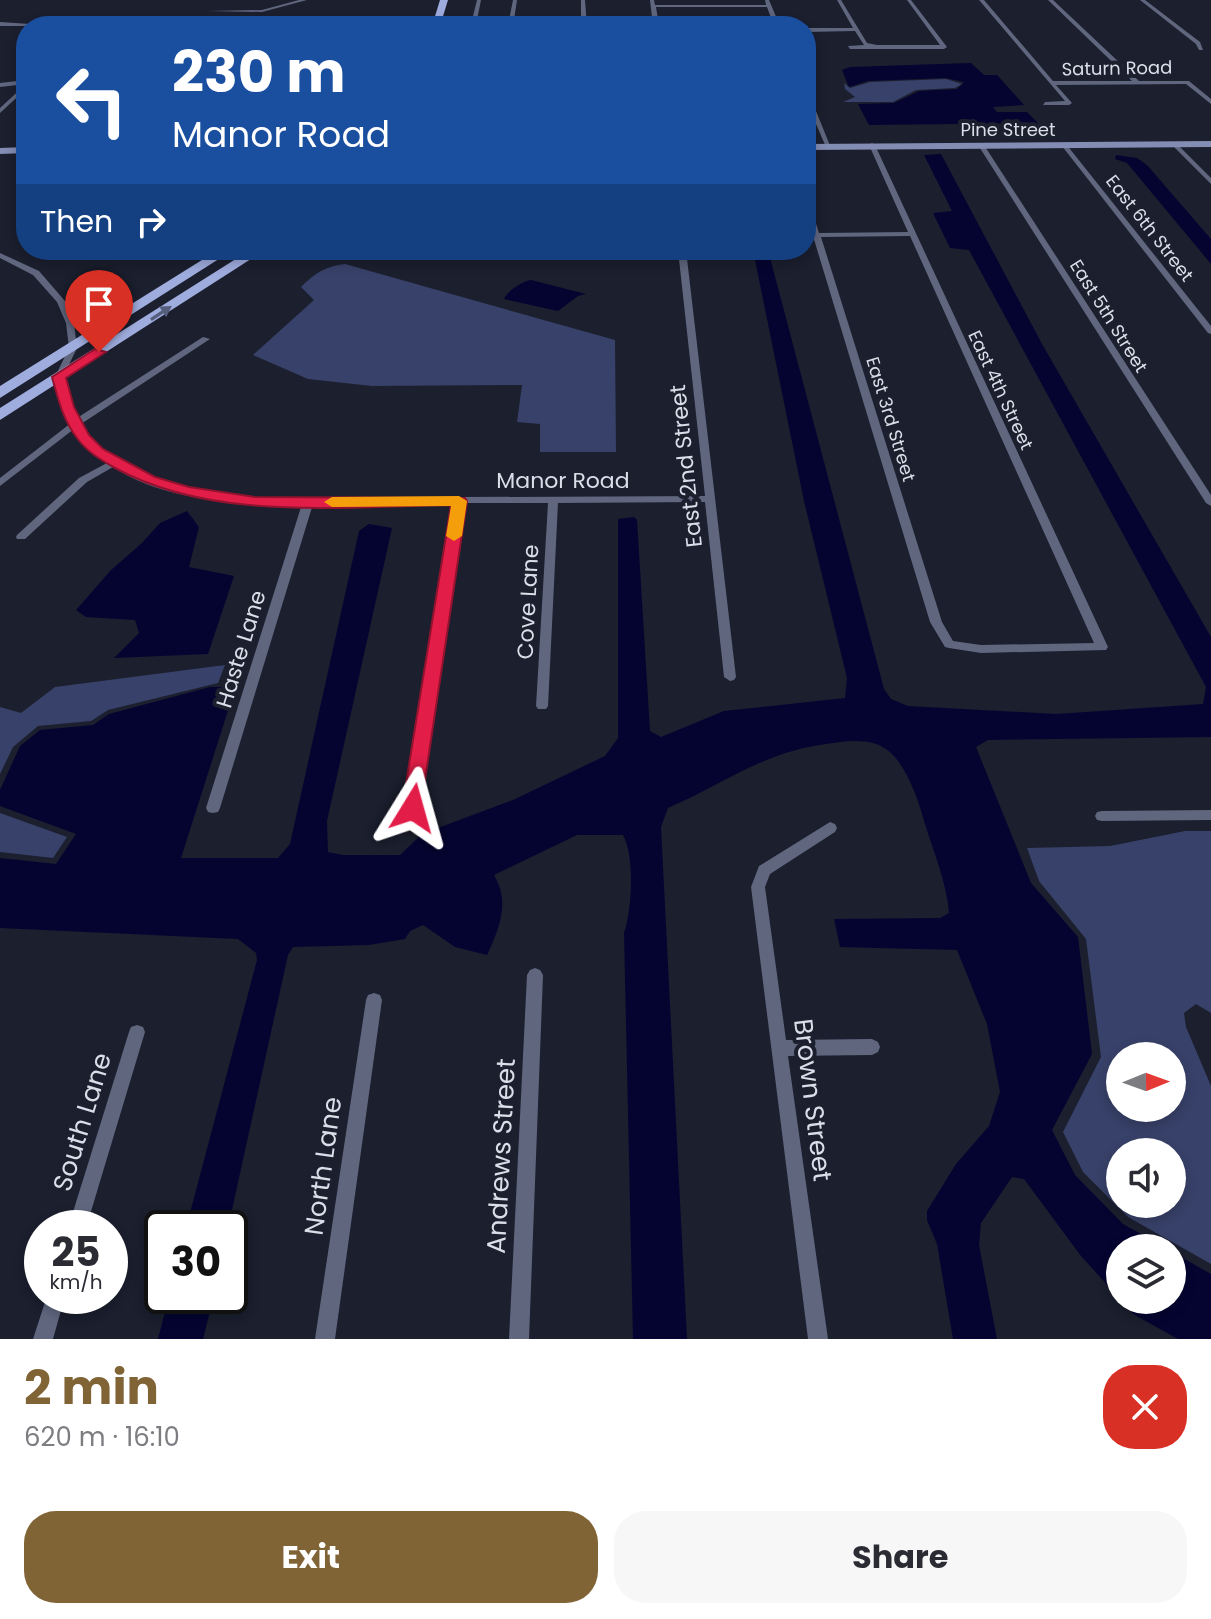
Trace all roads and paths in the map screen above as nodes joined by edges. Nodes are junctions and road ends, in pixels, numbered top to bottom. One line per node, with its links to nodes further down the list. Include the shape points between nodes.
1 (61, 0): 8 (street)
2 (305, 0): 14 (street)
3 (839, 0): 17 (street)
4 (909, 0): 20 (street, via 944,47)
5 (981, 0): 23 (street)
6 (1050, 0): 22 (street)
7 (1142, 0): 21 (street)
8 (117, 2): 11 (street)
9 (653, 3): 10 (street)
10 (768, 3)
11 (107, 11)
12 (209, 11): 13 (street)
13 (254, 11): 14 (street); 15 (street)
14 (265, 11): 16 (street)
15 (250, 16)
16 (261, 16)
17 (857, 29): 18 (street); 20 (street, via 865,44)
18 (816, 30)
19 (850, 47): 20 (street)
20 (877, 47)
21 (1201, 49)
22 (1137, 82): 23 (street, Saturn Road); 25 (street, Saturn Road, via 1184,82)
23 (1053, 83): 26 (street, via 1069,103)
24 (16, 94): 27 (street)
25 (1211, 102)
26 (1045, 104)
27 (0, 111)
28 (816, 117): 35 (street)
29 (1174, 144): 30 (main road, Pine Street); 33 (main road, Pine Street); 36 (street)
30 (1211, 144)
31 (872, 145): 32 (main road, Pine Street); 35 (main road, Pine Street); 38 (street, East 4th Street)
32 (981, 145): 33 (main road, Pine Street); 59 (street, East 5th Street)
33 (1064, 145): 46 (street, East 6th Street)
34 (816, 147): 35 (main road, Pine Street)
35 (829, 147)
36 (1211, 182)
37 (816, 232): 39 (street, East 3rd Street)
38 (911, 234): 39 (street); 61 (street, East 4th Street, via 1102,647 981,649)
39 (817, 235): 61 (street, East 3rd Street, via 936,622)
40 (0, 255): 48 (street, via 31,269 54,291 66,312)
41 (211, 260): 48 (main road)
42 (235, 260): 45 (main road)
43 (244, 260): 45 (main road)
44 (683, 260): 55 (street, East 2nd Street)
45 (225, 272): 49 (main road, one-way to 45)
46 (1211, 331)
47 (206, 339): 52 (street)
48 (73, 348): 49 (street); 50 (main road)
49 (59, 377): 51 (main road); 52 (street, Manor Road)
50 (0, 393)
51 (0, 415)
52 (75, 424): 53 (street, Manor Road); 54 (street)
53 (113, 463): 58 (street, Manor Road, via 188,492); 60 (street, via 73,488)
54 (0, 483)
55 (709, 499): 56 (street, Manor Road); 62 (street, East 2nd Street)
56 (553, 500): 57 (street, Manor Road); 63 (street, Cove Lane)
57 (459, 501): 58 (street, Manor Road); 65 (street)
58 (308, 502): 64 (street, Haste Lane)
59 (1211, 503)
60 (21, 537)
61 (949, 644)
62 (730, 677)
63 (542, 706)
64 (213, 808)
65 (413, 808)
66 (1211, 815): 67 (street)
67 (1102, 816)
68 (830, 828): 73 (street, Brown Street, via 764,870 758,887)
69 (535, 975): 78 (street, Andrews Street)
70 (374, 1000): 77 (street, North Lane)
71 (137, 1032): 74 (street, South Lane)
72 (872, 1047): 73 (street)
73 (781, 1048): 79 (street, Brown Street)
74 (83, 1210)
75 (51, 1314): 76 (street)
76 (43, 1339)
77 (325, 1339)
78 (519, 1339)
79 (818, 1339)

